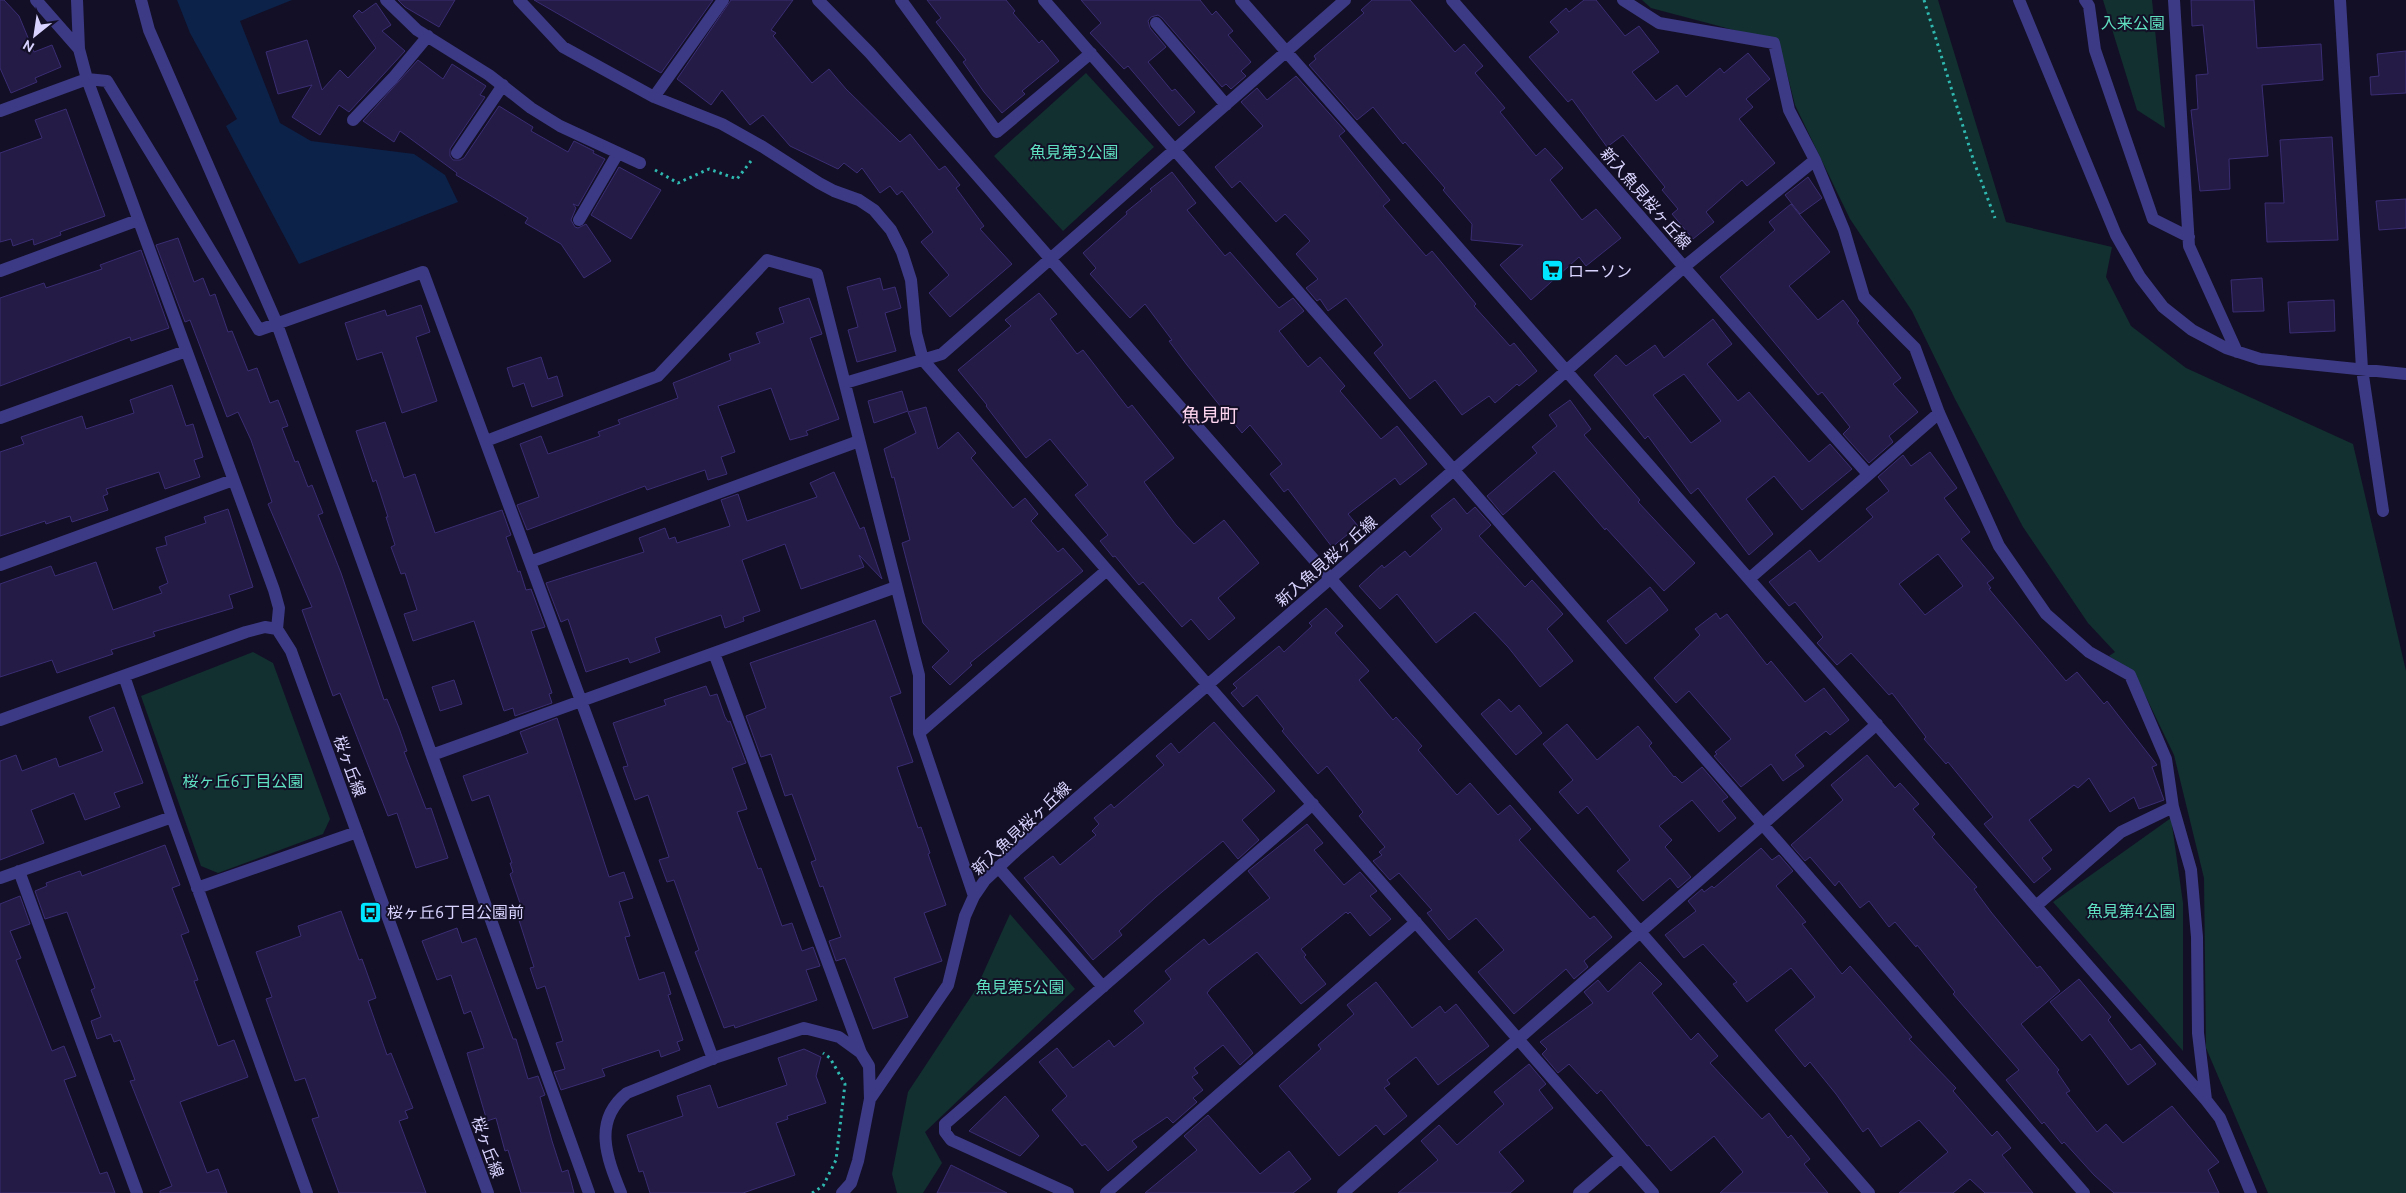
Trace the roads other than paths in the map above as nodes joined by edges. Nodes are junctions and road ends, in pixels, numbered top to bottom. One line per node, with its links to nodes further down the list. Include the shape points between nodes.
1 (36, 0): 20 (street)
2 (78, 0): 20 (street)
3 (141, 0): 40 (street, via 150,30)
4 (386, 0): 19 (street, via 403,18)
5 (519, 0): 25 (street, via 563,47)
6 (723, 0): 25 (street)
7 (818, 0): 37 (street, via 870,53)
8 (901, 0): 22 (street, via 997,132)
9 (1044, 0): 22 (street)
10 (1242, 0): 21 (street)
11 (1345, 0): 21 (street)
12 (1452, 0): 38 (street, 新入魚見桜ヶ丘線)
13 (1624, 0): 32 (street, via 1659,22 1774,43 1789,110)
14 (2019, 0): 42 (street, via 2116,236 2140,277 2163,306 2192,330)
15 (2085, 0): 36 (street, via 2089,6 2095,50 2154,219)
16 (2174, 0): 36 (street)
17 (2340, 0): 44 (street)
18 (1156, 23): 26 (street)
19 (428, 36): 24 (street); 28 (street)
20 (79, 49): 23 (street)
21 (1287, 52): 26 (street); 45 (street)
22 (1091, 53): 29 (street)
23 (87, 79): 27 (street); 34 (street); 40 (street, via 106,81 114,91 259,330)
24 (503, 85): 30 (street); 31 (street, via 560,126)
25 (654, 97): 43 (street, via 722,124 819,183 860,200 874,210 891,230 902,252 911,280 916,333)
26 (1226, 105): 29 (street)
27 (0, 111)
28 (353, 120)
29 (1174, 151): 37 (street); 52 (street)
30 (457, 153)
31 (618, 153): 33 (street); 35 (street)
32 (1815, 160): 38 (street); 48 (street, via 1844,230 1864,297 1915,348)
33 (640, 163)
34 (138, 220): 39 (street); 41 (street)
35 (579, 220)
36 (2189, 237): 42 (street, via 2189,246)
37 (1051, 259): 43 (street, via 942,354); 59 (street)
38 (1684, 267): 45 (street, 新入魚見桜ヶ丘線); 53 (street)
39 (0, 271)
40 (277, 324): 50 (street, via 423,272); 70 (street)
41 (186, 351): 49 (street); 54 (street)
42 (2237, 352): 44 (street, via 2260,359)
43 (923, 360): 47 (street); 58 (street)
44 (2362, 369): 46 (street); 55 (street)
45 (1567, 371): 52 (street, 新入魚見桜ヶ丘線); 60 (street)
46 (2406, 374)
47 (845, 383): 50 (street, via 817,274 767,260 658,376); 51 (street)
48 (1939, 413): 53 (street); 72 (street, via 1999,546 2046,614 2089,652 2130,675 2166,759)
49 (0, 418)
50 (486, 441): 56 (street)
51 (859, 441): 56 (street); 61 (street)
52 (1454, 471): 59 (street, 新入魚見桜ヶ丘線); 74 (street)
53 (1868, 474): 60 (street)
54 (233, 480): 57 (street); 62 (street, via 280,608)
55 (2383, 511)
56 (530, 562): 66 (street)
57 (0, 565)
58 (1107, 570): 65 (street); 69 (street)
59 (1331, 578): 65 (street, 新入魚見桜ヶ丘線); 83 (street)
60 (1749, 578): 68 (street)
61 (896, 587): 63 (street); 69 (street, via 919,675)
62 (277, 629): 64 (street, via 265,627 246,632); 75 (street, 桜ヶ丘線, via 291,651)
63 (714, 653): 66 (street); 86 (street)
64 (124, 676): 67 (street); 73 (street)
65 (1208, 685): 71 (street); 76 (street, 新入魚見桜ヶ丘線)
66 (581, 701): 70 (street); 87 (street)
67 (0, 720)
68 (1877, 724): 74 (street); 81 (street)
69 (920, 733): 80 (street)
70 (432, 755): 95 (street)
71 (1313, 804): 82 (street); 84 (street)
72 (2173, 807): 81 (street, via 2121,832); 89 (street, via 2191,870 2197,936 2198,1033)
73 (172, 817): 77 (street); 79 (street)
74 (1763, 825): 83 (street); 103 (street)
75 (357, 832): 79 (street); 94 (street, 桜ヶ丘線)
76 (998, 867): 80 (street, 新入魚見桜ヶ丘線); 84 (street)
77 (19, 871): 78 (street); 92 (street)
78 (0, 878)
79 (197, 888): 93 (street)
80 (974, 896): 88 (street, 新入魚見桜ヶ丘線, via 965,916 948,985)
81 (2036, 906): 89 (street)
82 (1416, 922): 85 (street); 98 (street)
83 (1641, 932): 85 (street); 102 (street)
84 (1103, 987): 97 (street, via 945,1124 944,1132 951,1140)
85 (1518, 1039): 90 (street); 99 (street)
86 (861, 1053): 87 (street, via 839,1037 804,1028); 88 (street, via 869,1066)
87 (713, 1059): 96 (street, via 627,1093 617,1101 607,1123 604,1140 607,1158)
88 (870, 1100): 91 (street, 新入魚見桜ヶ丘線)
89 (2206, 1100): 104 (street, via 2220,1118)
90 (1621, 1157): 100 (street); 101 (street)
91 (850, 1190)
92 (137, 1193)
93 (307, 1193)
94 (488, 1193)
95 (589, 1193)
96 (621, 1193)
97 (1068, 1193)
98 (1106, 1193)
99 (1343, 1193)
100 (1580, 1193)
101 (1653, 1193)
102 (1870, 1193)
103 (2084, 1193)
104 (2251, 1193)

